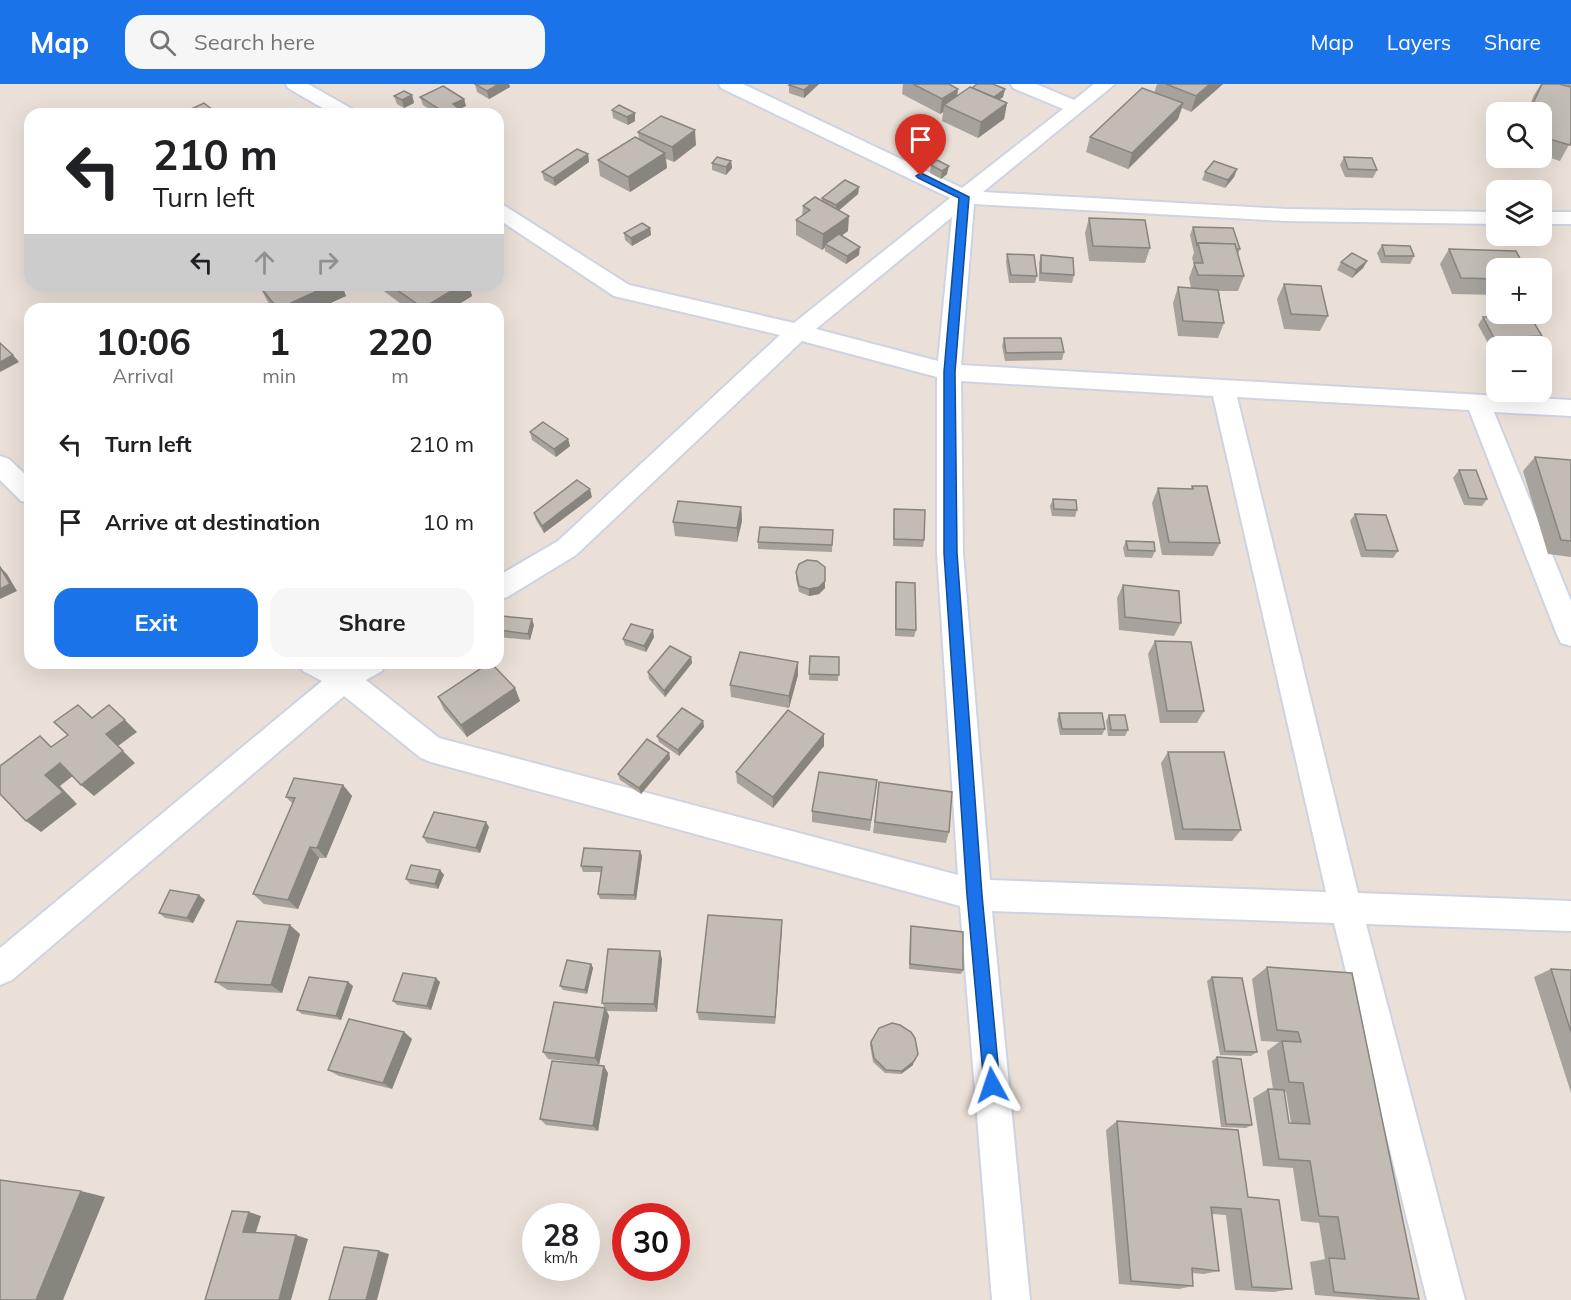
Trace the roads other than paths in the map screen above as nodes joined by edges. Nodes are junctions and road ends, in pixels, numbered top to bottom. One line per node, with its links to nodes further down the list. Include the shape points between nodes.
1 (295, 84): 5 (street)
2 (728, 84): 7 (street)
3 (1020, 84): 6 (street)
4 (1106, 84): 6 (street)
5 (336, 108)
6 (1076, 108): 7 (street)
7 (964, 197): 9 (street, via 1286,215); 12 (street); 13 (street)
8 (504, 214): 12 (street, via 622,291)
9 (1486, 218)
10 (1552, 218): 11 (street)
11 (1571, 219)
12 (798, 332): 13 (street); 19 (street, via 567,548)
13 (950, 372): 14 (street); 24 (street, via 950,553)
14 (1223, 388): 15 (street); 25 (street)
15 (1478, 403): 16 (street); 20 (street)
16 (1571, 408)
17 (0, 465): 18 (street)
18 (24, 488)
19 (504, 585)
20 (1571, 635)
21 (324, 669): 23 (street)
22 (362, 669): 23 (street)
23 (344, 680): 24 (street, via 431,749); 27 (street)
24 (975, 895): 25 (street); 28 (street)
25 (1346, 908): 26 (street); 29 (street)
26 (1571, 916)
27 (0, 969)
28 (1011, 1300)
29 (1446, 1300)

